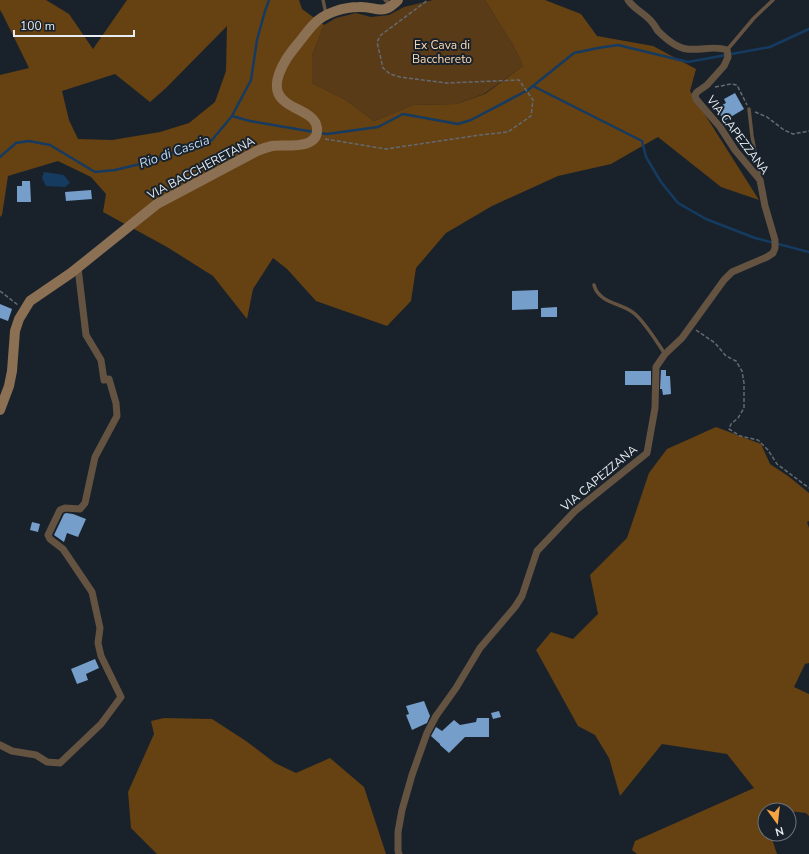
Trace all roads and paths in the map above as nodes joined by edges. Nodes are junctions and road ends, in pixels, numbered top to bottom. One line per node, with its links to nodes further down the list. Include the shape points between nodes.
1 (323, 0): 6 (lane)
2 (428, 0): 11 (path, via 381,35 377,42 383,68 390,74 400,77 446,83 519,80 533,100 531,116 508,132 386,149)
3 (628, 0): 7 (street, via 671,42 685,49)
4 (774, 0): 7 (lane, via 754,18)
5 (392, 2): 6 (street, via 384,10 346,8)
6 (326, 15): 11 (street, via 314,24 287,57 277,77 278,92 285,103 311,118 315,123)
7 (727, 50): 8 (street, via 728,57 724,66)
8 (707, 85): 9 (path, via 713,88 737,85); 12 (street, VIA CAPEZZANA, via 696,92 696,98)
9 (749, 109): 10 (path, via 793,134); 12 (lane)
10 (809, 131)
11 (316, 133): 13 (street, VIA BACCHERETANA, via 306,144 271,146 257,151 157,204)
12 (760, 180): 17 (street, VIA CAPEZZANA, via 775,248 767,257 732,272)
13 (78, 268): 16 (street, VIA BACCHERETANA, via 30,301); 21 (street, via 86,335 101,360 104,380 109,380 117,416 95,457 85,503 80,509 60,510 48,535 63,549 92,592 100,628 98,643 101,656 121,697 101,724 60,763 47,762 36,755 12,751)
14 (594, 285): 18 (lane, via 599,296 635,313)
15 (0, 291): 16 (path)
16 (24, 310): 19 (street, VIA BACCHERETANA, via 15,331 12,371)
17 (692, 326): 18 (street, VIA CAPEZZANA); 20 (path, via 715,343 726,356 736,361 742,371 744,408 729,429 740,436 758,440 777,464)
18 (665, 354): 22 (street, VIA CAPEZZANA, via 656,367 655,408 647,453 575,511 537,551 522,596 480,648 436,716 427,733 402,810 398,832)
19 (0, 410)
20 (809, 488)
21 (0, 745)
22 (399, 854)

